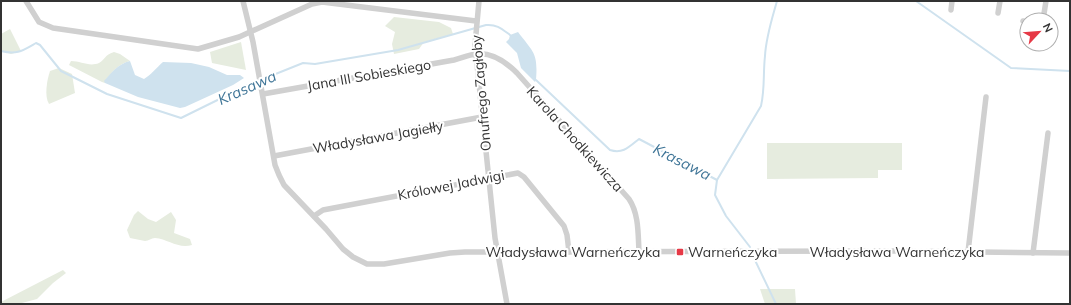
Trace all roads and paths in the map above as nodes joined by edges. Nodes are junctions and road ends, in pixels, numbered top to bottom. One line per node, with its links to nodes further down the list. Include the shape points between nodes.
1 (26, 1): 11 (street, via 39,22 53,28 194,49)
2 (243, 1): 11 (street, Władysława Warneńczyka)
3 (479, 1): 10 (street, Onufrego Zagłoby)
4 (952, 1): 7 (street)
5 (1000, 1): 9 (street)
6 (1046, 1): 8 (street)
7 (951, 10)
8 (1044, 12)
9 (998, 13)
10 (476, 25): 11 (street, via 322,2); 12 (street, Onufrego Zagłoby)
11 (250, 32): 13 (street, Władysława Warneńczyka)
12 (476, 54): 13 (street, Jana III Sobieskiego); 15 (street, Onufrego Zagłoby); 22 (street, Karola Chodkiewicza, via 487,54 512,68 629,199 636,214)
13 (263, 94): 17 (street, Władysława Warneńczyka)
14 (986, 96): 23 (street)
15 (482, 117): 17 (street, Władysława Jagiełły); 18 (street, Onufrego Zagłoby)
16 (1048, 133): 24 (street)
17 (274, 156): 19 (street, Władysława Warneńczyka, via 281,180)
18 (489, 178): 19 (street, Królowej Jadwigi, via 323,210); 20 (street, Onufrego Zagłoby); 21 (street, Królowej Jadwigi, via 521,174 564,226)
19 (314, 216): 20 (street, Władysława Warneńczyka, via 343,249 367,264 384,264 450,253)
20 (497, 252): 21 (street, Władysława Warneńczyka); 26 (street, Onufrego Zagłoby)
21 (569, 252): 22 (street, Władysława Warneńczyka)
22 (639, 252): 23 (street, Władysława Warneńczyka)
23 (968, 252): 24 (street, Władysława Warneńczyka)
24 (1033, 253): 25 (street, Władysława Warneńczyka)
25 (1070, 253)
26 (507, 304)

